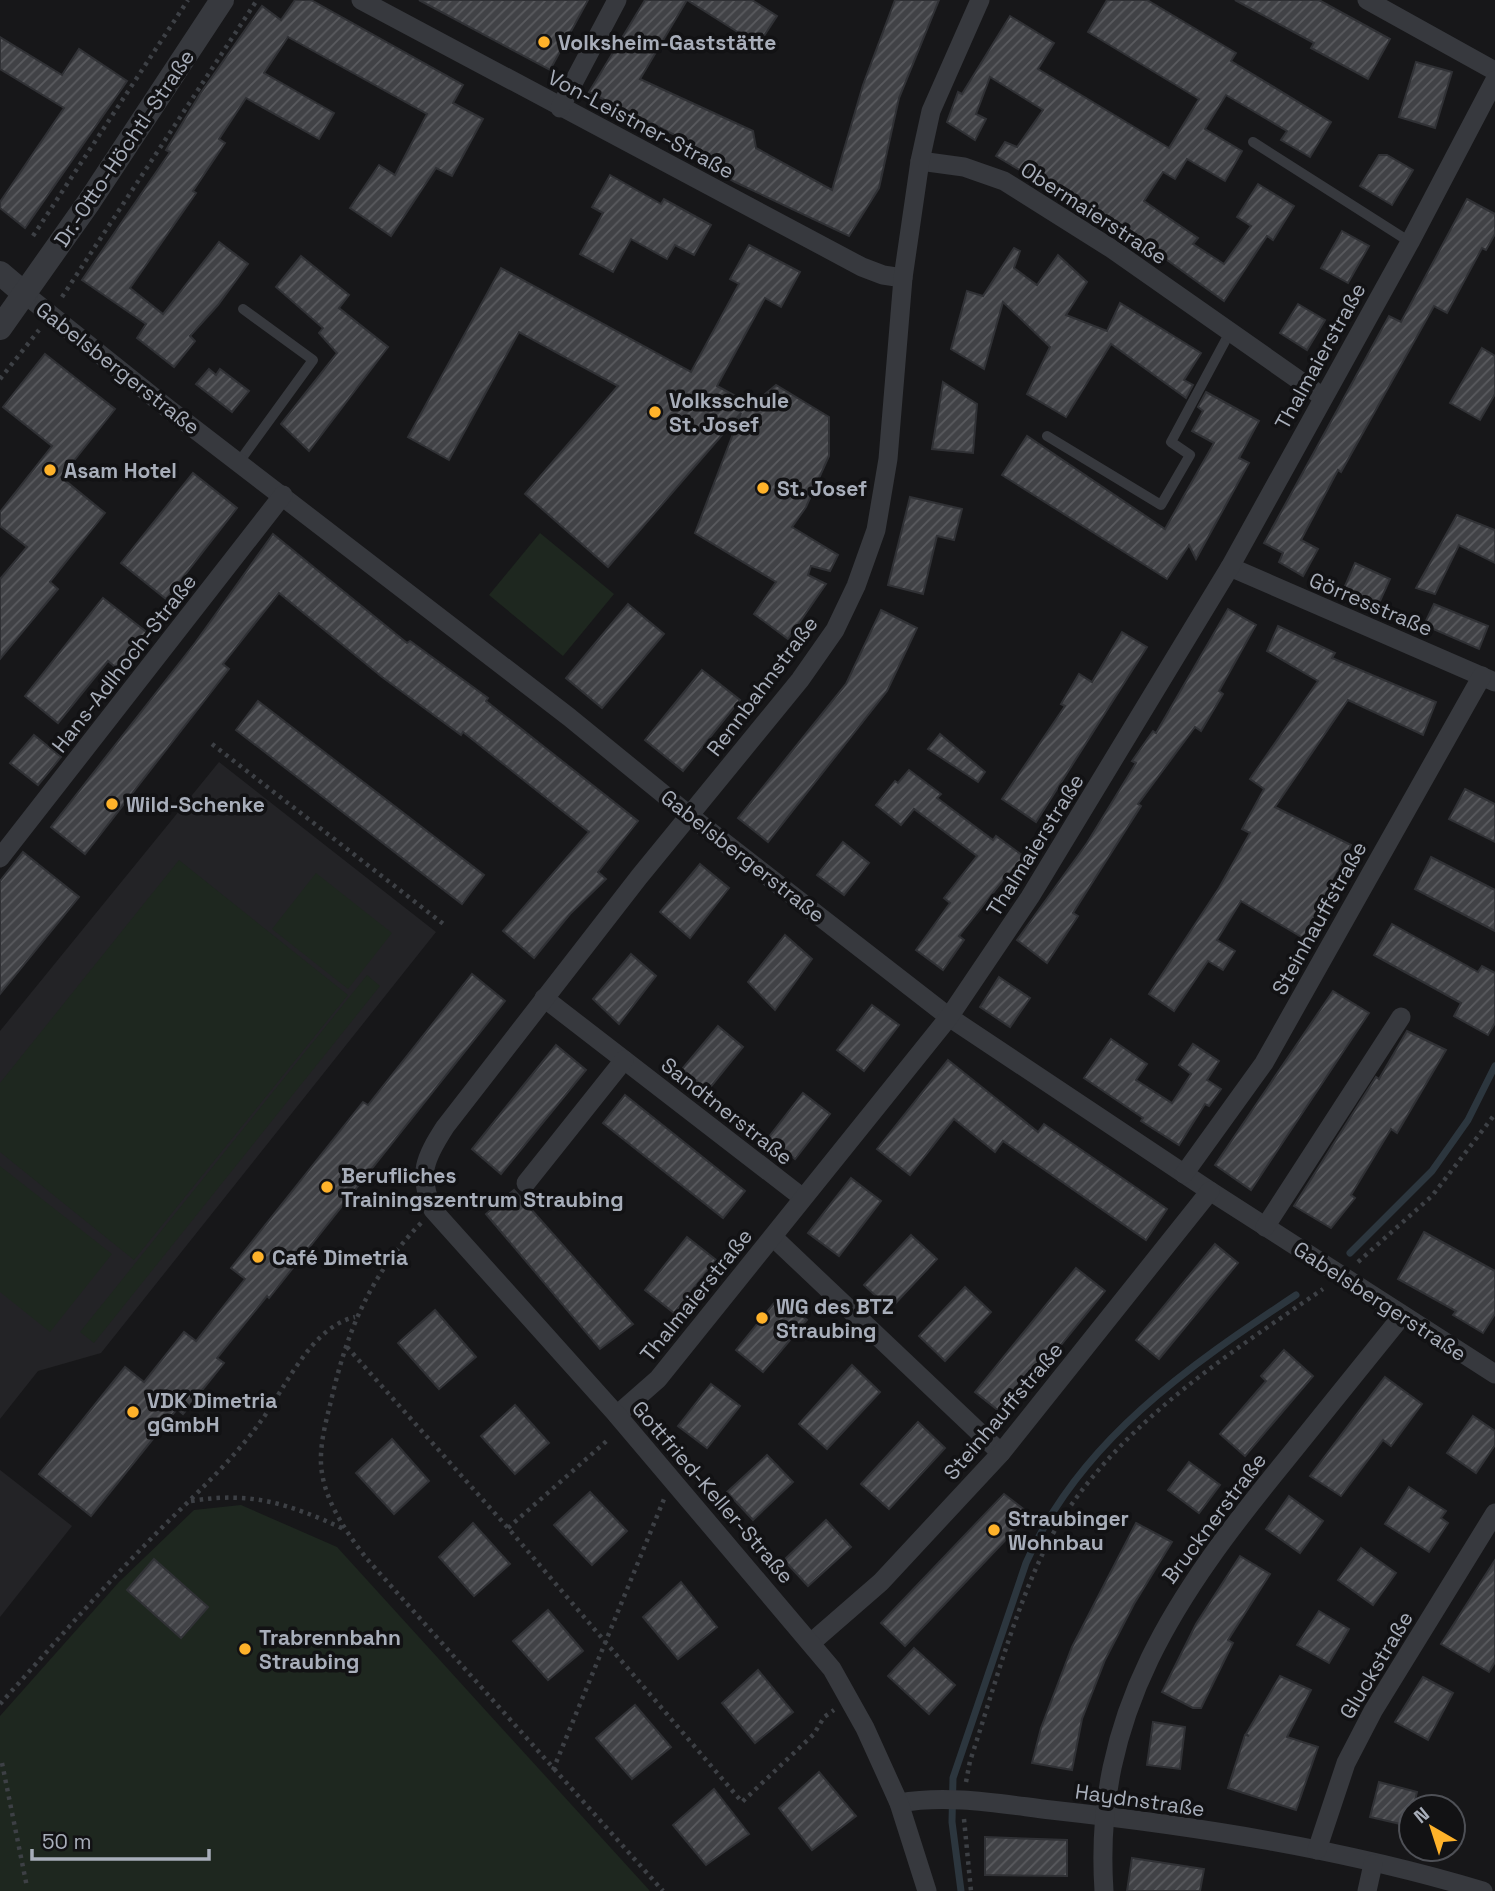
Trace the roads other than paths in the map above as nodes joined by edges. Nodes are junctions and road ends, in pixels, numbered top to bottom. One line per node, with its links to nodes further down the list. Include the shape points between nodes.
1 (222, 0): 14 (street, Dr.-Otto-Höchtl-Straße)
2 (361, 0): 8 (street, Von-Leistner-Straße)
3 (617, 0): 8 (street)
4 (980, 0): 10 (street, Rennbahnstraße, via 931,111)
5 (1367, 0): 6 (street)
6 (1495, 71)
7 (1495, 79): 11 (street, Thalmaierstraße)
8 (560, 108): 13 (street, Von-Leistner-Straße, via 862,267)
9 (1253, 142): 11 (lane)
10 (920, 161): 13 (street, Rennbahnstraße); 17 (street, Obermaierstraße, via 964,167 1004,181)
11 (1410, 242): 18 (street, Thalmaierstraße)
12 (0, 273): 14 (street, Gabelsbergerstraße)
13 (903, 278): 24 (street, Rennbahnstraße, via 888,458 876,530 856,586 835,631 800,680)
14 (26, 295): 16 (street, Dr.-Otto-Höchtl-Straße); 20 (street, Gabelsbergerstraße)
15 (243, 309): 20 (lane, via 313,360)
16 (0, 328)
17 (1230, 332): 18 (street, Obermaierstraße); 19 (lane, via 1171,442 1190,455 1161,505)
18 (1323, 397): 22 (street, Thalmaierstraße)
19 (1047, 436)
20 (239, 462): 21 (street, Gabelsbergerstraße)
21 (283, 495): 24 (street, Gabelsbergerstraße); 25 (street, Hans-Adlhoch-Straße)
22 (1230, 568): 23 (street, Görresstraße); 27 (street, Thalmaierstraße, via 1030,897)
23 (1489, 679): 31 (street, Steinhauffstraße, via 1265,1063)
24 (689, 816): 26 (street, Rennbahnstraße); 27 (street, Gabelsbergerstraße)
25 (0, 858)
26 (544, 998): 29 (street, Sandtnerstraße); 30 (street, Rennbahnstraße)
27 (949, 1017): 31 (street, Gabelsbergerstraße); 34 (street, Thalmaierstraße)
28 (1401, 1017): 35 (street)
29 (624, 1060): 32 (street); 34 (street, Sandtnerstraße)
30 (428, 1153): 39 (street, Gottfried-Keller-Straße, via 424,1172 433,1210)
31 (1184, 1174): 33 (street, Gabelsbergerstraße)
32 (526, 1183)
33 (1210, 1191): 35 (street, Gabelsbergerstraße); 40 (street, Steinhauffstraße)
34 (803, 1198): 36 (street, Thalmaierstraße)
35 (1265, 1227): 37 (street, Gabelsbergerstraße)
36 (774, 1237): 39 (street, Thalmaierstraße); 40 (street)
37 (1402, 1316): 38 (street, Gabelsbergerstraße); 44 (street, Brucknerstraße, via 1193,1580 1132,1695 1114,1753)
38 (1495, 1374)
39 (621, 1420): 42 (street, Gottfried-Keller-Straße)
40 (1001, 1453): 42 (street, Steinhauffstraße, via 881,1582)
41 (1495, 1513): 45 (street, Gluckstraße, via 1373,1711 1346,1763)
42 (812, 1642): 43 (street, Gottfried-Keller-Straße, via 849,1699)
43 (899, 1804): 44 (street, Haydnstraße, via 930,1798); 47 (street, Gottfried-Keller-Straße)
44 (1107, 1816): 45 (street, Haydnstraße); 48 (street, Brucknerstraße)
45 (1317, 1850): 46 (street, Haydnstraße)
46 (1373, 1864): 49 (street); 50 (street, Haydnstraße)
47 (927, 1891)
48 (1104, 1891)
49 (1367, 1891)
50 (1483, 1891)

